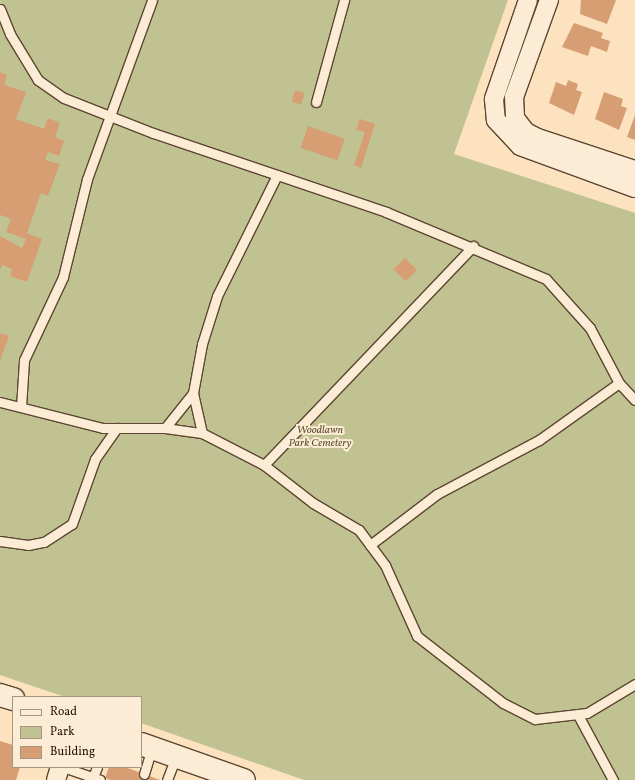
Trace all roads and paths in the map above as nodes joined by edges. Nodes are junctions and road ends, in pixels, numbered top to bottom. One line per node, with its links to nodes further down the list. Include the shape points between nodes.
1 (152, 0): 7 (lane)
2 (344, 0): 6 (lane)
3 (528, 0): 9 (street, via 494,99 493,112)
4 (549, 0): 8 (street, via 514,97)
5 (0, 9): 7 (lane, via 10,34 38,80 64,98)
6 (316, 102)
7 (112, 117): 11 (lane); 18 (lane, via 87,179 63,277 24,360)
8 (515, 118): 9 (street); 10 (street, via 526,132 538,138)
9 (499, 126): 12 (street, via 520,146)
10 (635, 170)
11 (278, 175): 13 (lane); 15 (lane, via 217,296)
12 (635, 188)
13 (473, 246): 14 (lane, via 546,279 590,328); 22 (lane)
14 (619, 384): 16 (lane); 24 (lane, via 539,440 438,494)
15 (193, 394): 20 (lane); 21 (lane)
16 (635, 400)
17 (0, 402): 18 (lane)
18 (21, 407): 19 (lane)
19 (117, 428): 20 (lane); 23 (lane, via 95,459 72,524 44,542 28,545)
20 (165, 428): 21 (lane)
21 (202, 433): 22 (lane)
22 (264, 465): 24 (lane, via 313,502 359,530)
23 (0, 540)
24 (370, 545): 28 (lane, via 385,565 417,636 503,703 535,719)
25 (635, 684): 28 (lane, via 611,701)
26 (0, 695): 27 (street)
27 (12, 699)
28 (578, 715): 39 (lane)
29 (147, 746): 30 (street); 34 (lane)
30 (176, 756): 37 (lane); 38 (street)
31 (62, 768): 36 (street)
32 (65, 768): 35 (lane)
33 (97, 768): 35 (lane)
34 (144, 774)
35 (97, 779)
36 (56, 780)
37 (167, 780)
38 (244, 780)
39 (613, 780)

